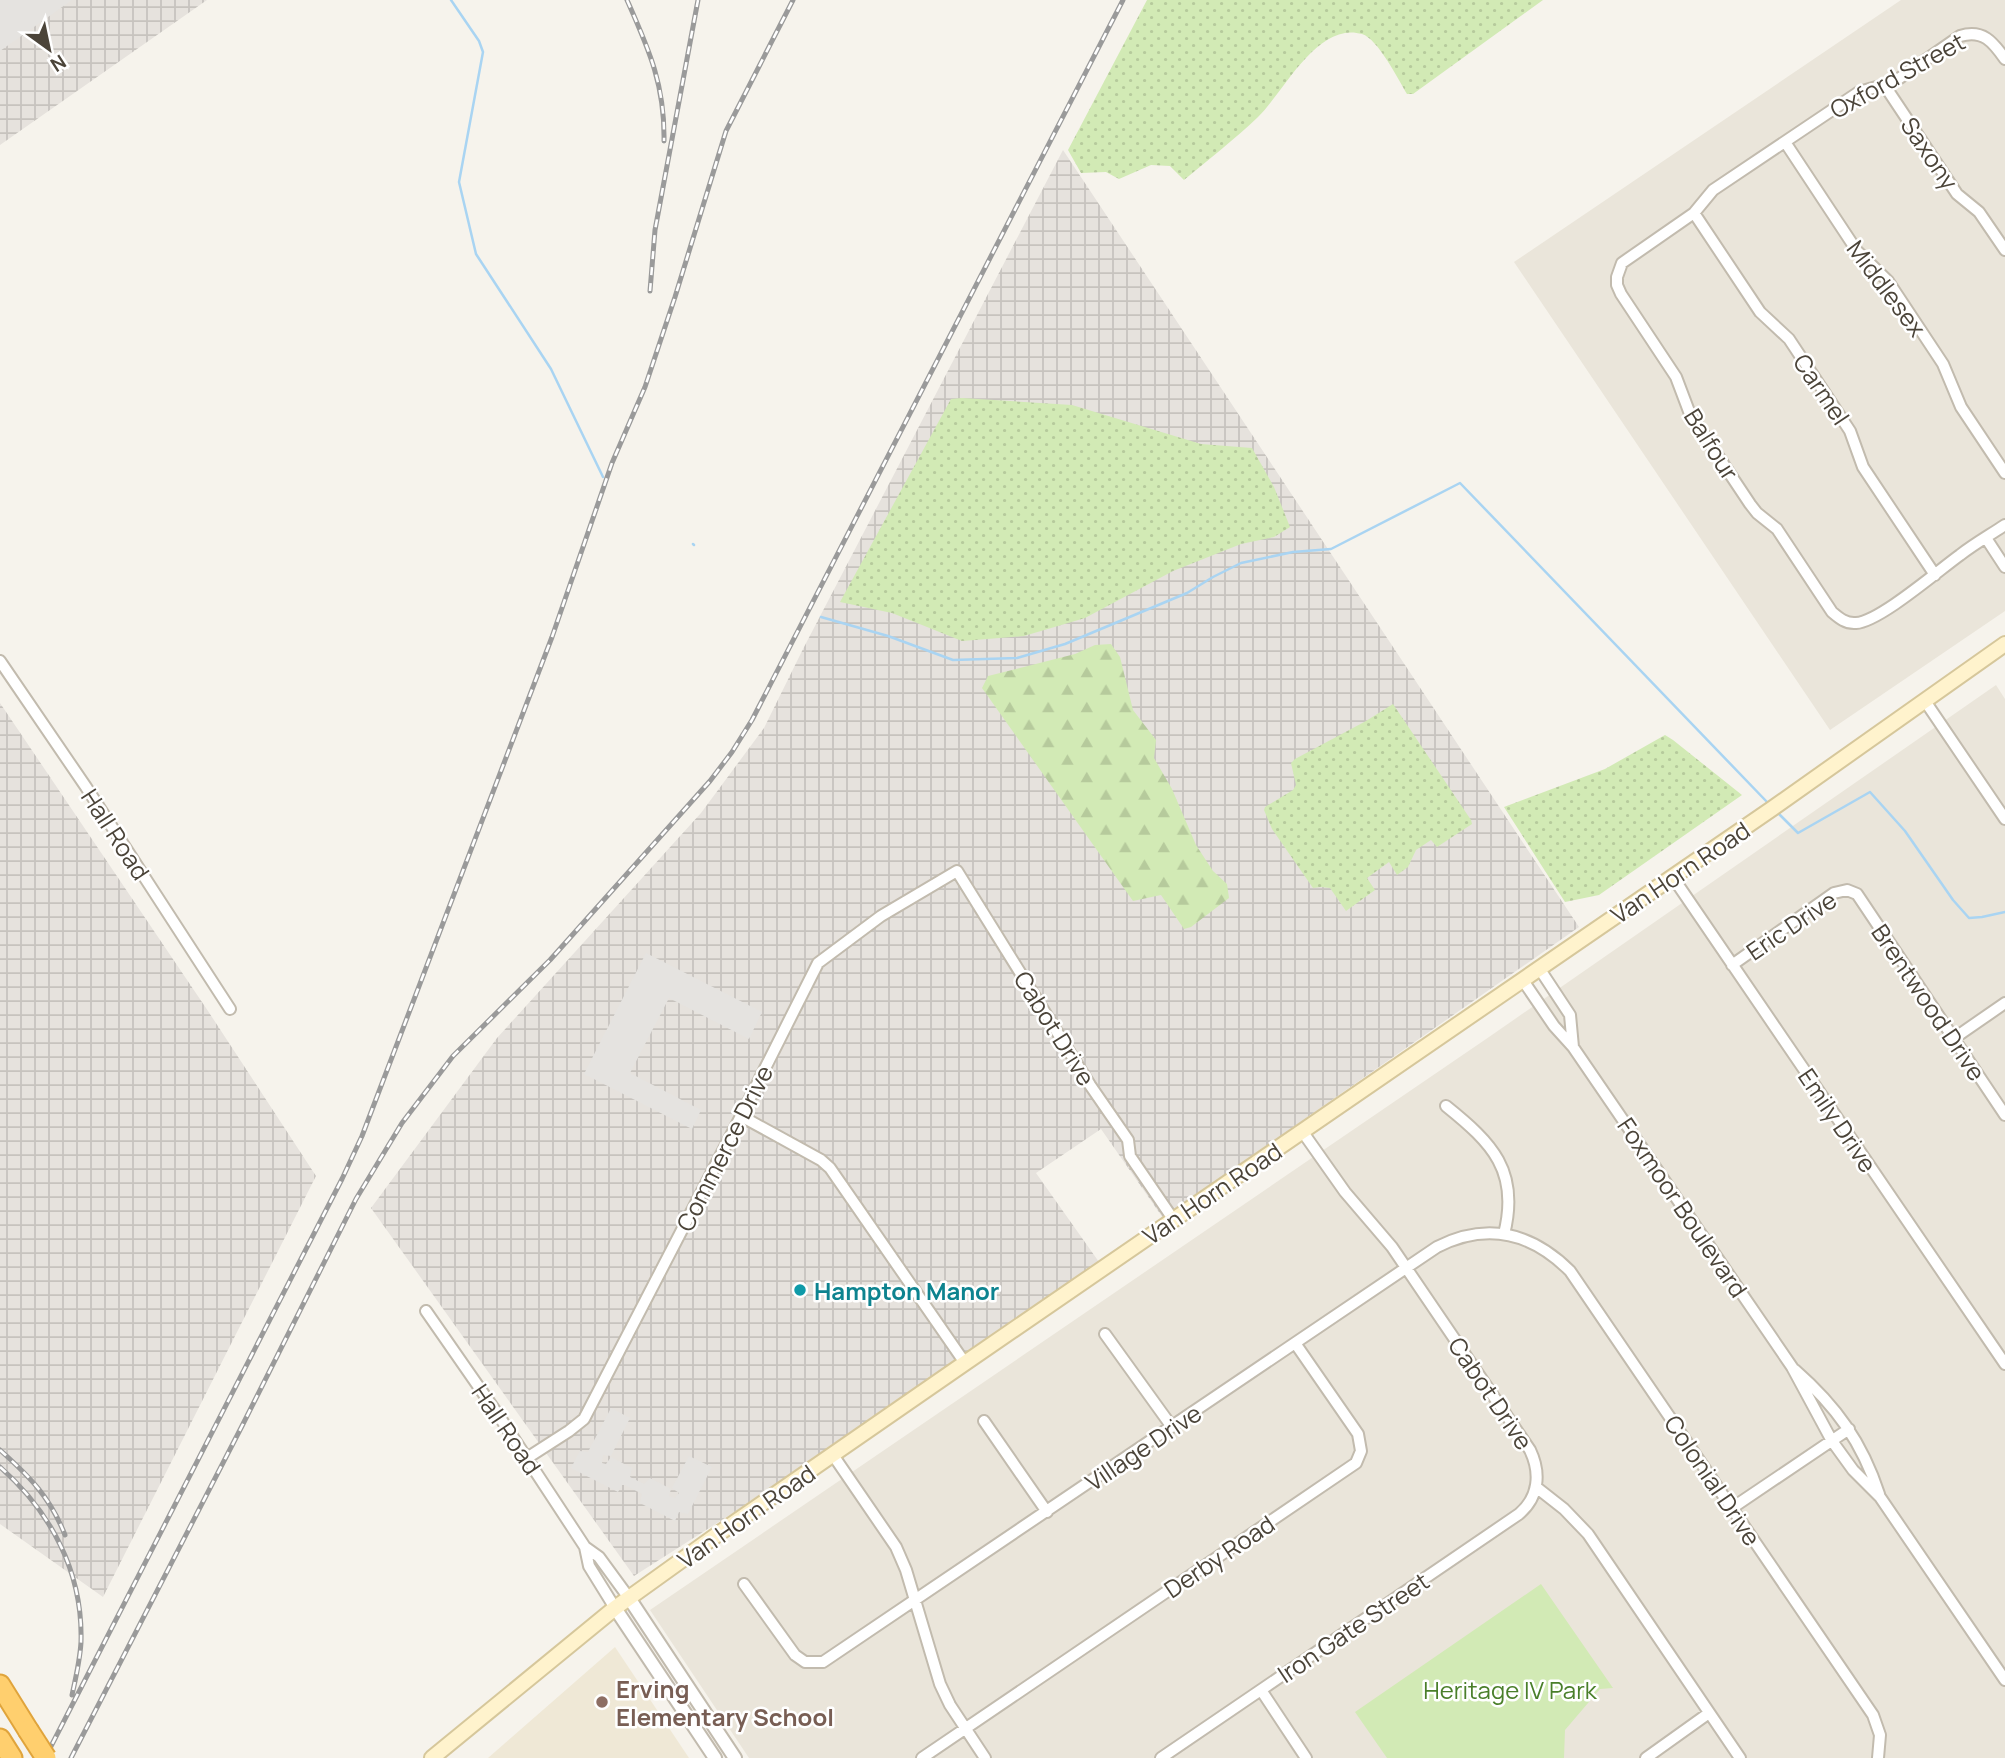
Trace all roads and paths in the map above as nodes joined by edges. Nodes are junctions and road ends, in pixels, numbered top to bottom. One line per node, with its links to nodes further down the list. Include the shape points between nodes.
1 (2005, 59): 2 (street, Oxford Street, via 1987,37 1967,34)
2 (1885, 86): 3 (street, Oxford Street, via 1859,92); 5 (street, Saxony, via 1956,194 1979,212)
3 (1785, 142): 4 (street, Balfour, via 1713,190); 6 (street, Middlesex, via 1857,251 1888,281 1923,333 1943,364 1961,407)
4 (1694, 213): 10 (street, Carmel, via 1760,312 1797,351 1850,431 1863,467); 10 (street, Balfour, via 1626,259 1618,285 1676,377 1690,414 1742,493 1777,529 1832,612 1845,622 1869,620)
5 (2005, 250)
6 (2005, 473)
7 (2004, 527): 8 (street, Balfour)
8 (1986, 538): 9 (street); 10 (street, Balfour)
9 (2005, 567)
10 (1935, 575)
11 (2005, 644): 13 (main road, Van Horn Road)
12 (0, 661): 22 (street, Hall Road)
13 (1925, 701): 14 (street); 16 (main road, Van Horn Road)
14 (2005, 819)
15 (957, 871): 27 (street, Commerce Drive, via 881,916 818,963); 29 (street, Cabot Drive, via 1128,1140 1130,1156)
16 (1672, 876): 18 (street, Emily Drive); 19 (main road, Van Horn Road)
17 (1851, 891): 18 (street, Eric Drive, via 1834,893); 23 (street, Brentwood Drive, via 1861,898)
18 (1732, 965): 35 (street, Emily Drive)
19 (1539, 968): 20 (main road, Van Horn Road); 24 (street, Foxmoor Boulevard, via 1570,1015)
20 (1522, 979): 24 (street, Foxmoor Boulevard); 28 (main road, Van Horn Road)
21 (2005, 1003): 23 (street)
22 (230, 1009)
23 (1953, 1039): 26 (street, Brentwood Drive)
24 (1573, 1047): 37 (street, Foxmoor Boulevard)
25 (1446, 1106): 30 (street, via 1476,1130 1502,1168 1509,1194)
26 (2005, 1115)
27 (741, 1116): 36 (street, via 830,1168); 43 (street, Commerce Drive, via 584,1419)
28 (1302, 1131): 29 (main road, Van Horn Road); 31 (street, Cabot Drive)
29 (1173, 1220): 36 (main road, Van Horn Road)
30 (1504, 1234): 31 (street, Village Drive, via 1456,1238); 46 (street, Colonial Drive, via 1540,1246 1570,1270)
31 (1406, 1268): 34 (street, Village Drive); 44 (street, Cabot Drive, via 1531,1450)
32 (426, 1311): 43 (street, Hall Road)
33 (1105, 1335): 39 (street)
34 (1295, 1343): 39 (street, Village Drive); 57 (street, Derby Road, via 1358,1434 1362,1451 1356,1463)
35 (2003, 1358)
36 (965, 1363): 42 (main road, Van Horn Road)
37 (1792, 1367): 40 (street, Foxmoor Boulevard); 41 (street, Foxmoor Boulevard)
38 (984, 1421): 47 (street)
39 (1172, 1427): 47 (street, Village Drive)
40 (1849, 1429): 41 (street); 45 (street, Foxmoor Boulevard, via 1868,1462)
41 (1832, 1441): 45 (street, Foxmoor Boulevard); 46 (street)
42 (833, 1455): 50 (main road, Van Horn Road); 51 (street, via 896,1547)
43 (527, 1458): 48 (street, Hall Road)
44 (1536, 1487): 55 (street, Iron Gate Street, via 1529,1505 1519,1514); 56 (street, via 1588,1534)
45 (1880, 1497): 53 (street, Foxmoor Boulevard)
46 (1732, 1508): 59 (street, Colonial Drive, via 1873,1716 1880,1735)
47 (1047, 1512): 51 (street, Village Drive)
48 (585, 1547): 50 (street, Hall Road, via 600,1557); 52 (street, Hall Road, via 589,1566)
49 (744, 1584): 51 (street, Village Drive, via 795,1655 805,1662 823,1662)
50 (629, 1598): 52 (main road, Van Horn Road); 64 (street, Hall Road)
51 (915, 1601): 57 (street, via 940,1684)
52 (615, 1608): 62 (main road, Van Horn Road); 63 (street, Hall Road)
53 (2005, 1680)
54 (0, 1685): 61 (highway, bridge)
55 (1261, 1690): 67 (street, Iron Gate Street); 68 (street)
56 (1709, 1713): 69 (street); 70 (street)
57 (966, 1729): 65 (street); 66 (street)
58 (0, 1739): 60 (highway)
59 (1880, 1757)
60 (12, 1758)
61 (46, 1758)
62 (432, 1758)
63 (715, 1758)
64 (735, 1758)
65 (922, 1758)
66 (985, 1758)
67 (1161, 1758)
68 (1306, 1758)
69 (1646, 1758)
70 (1740, 1758)

